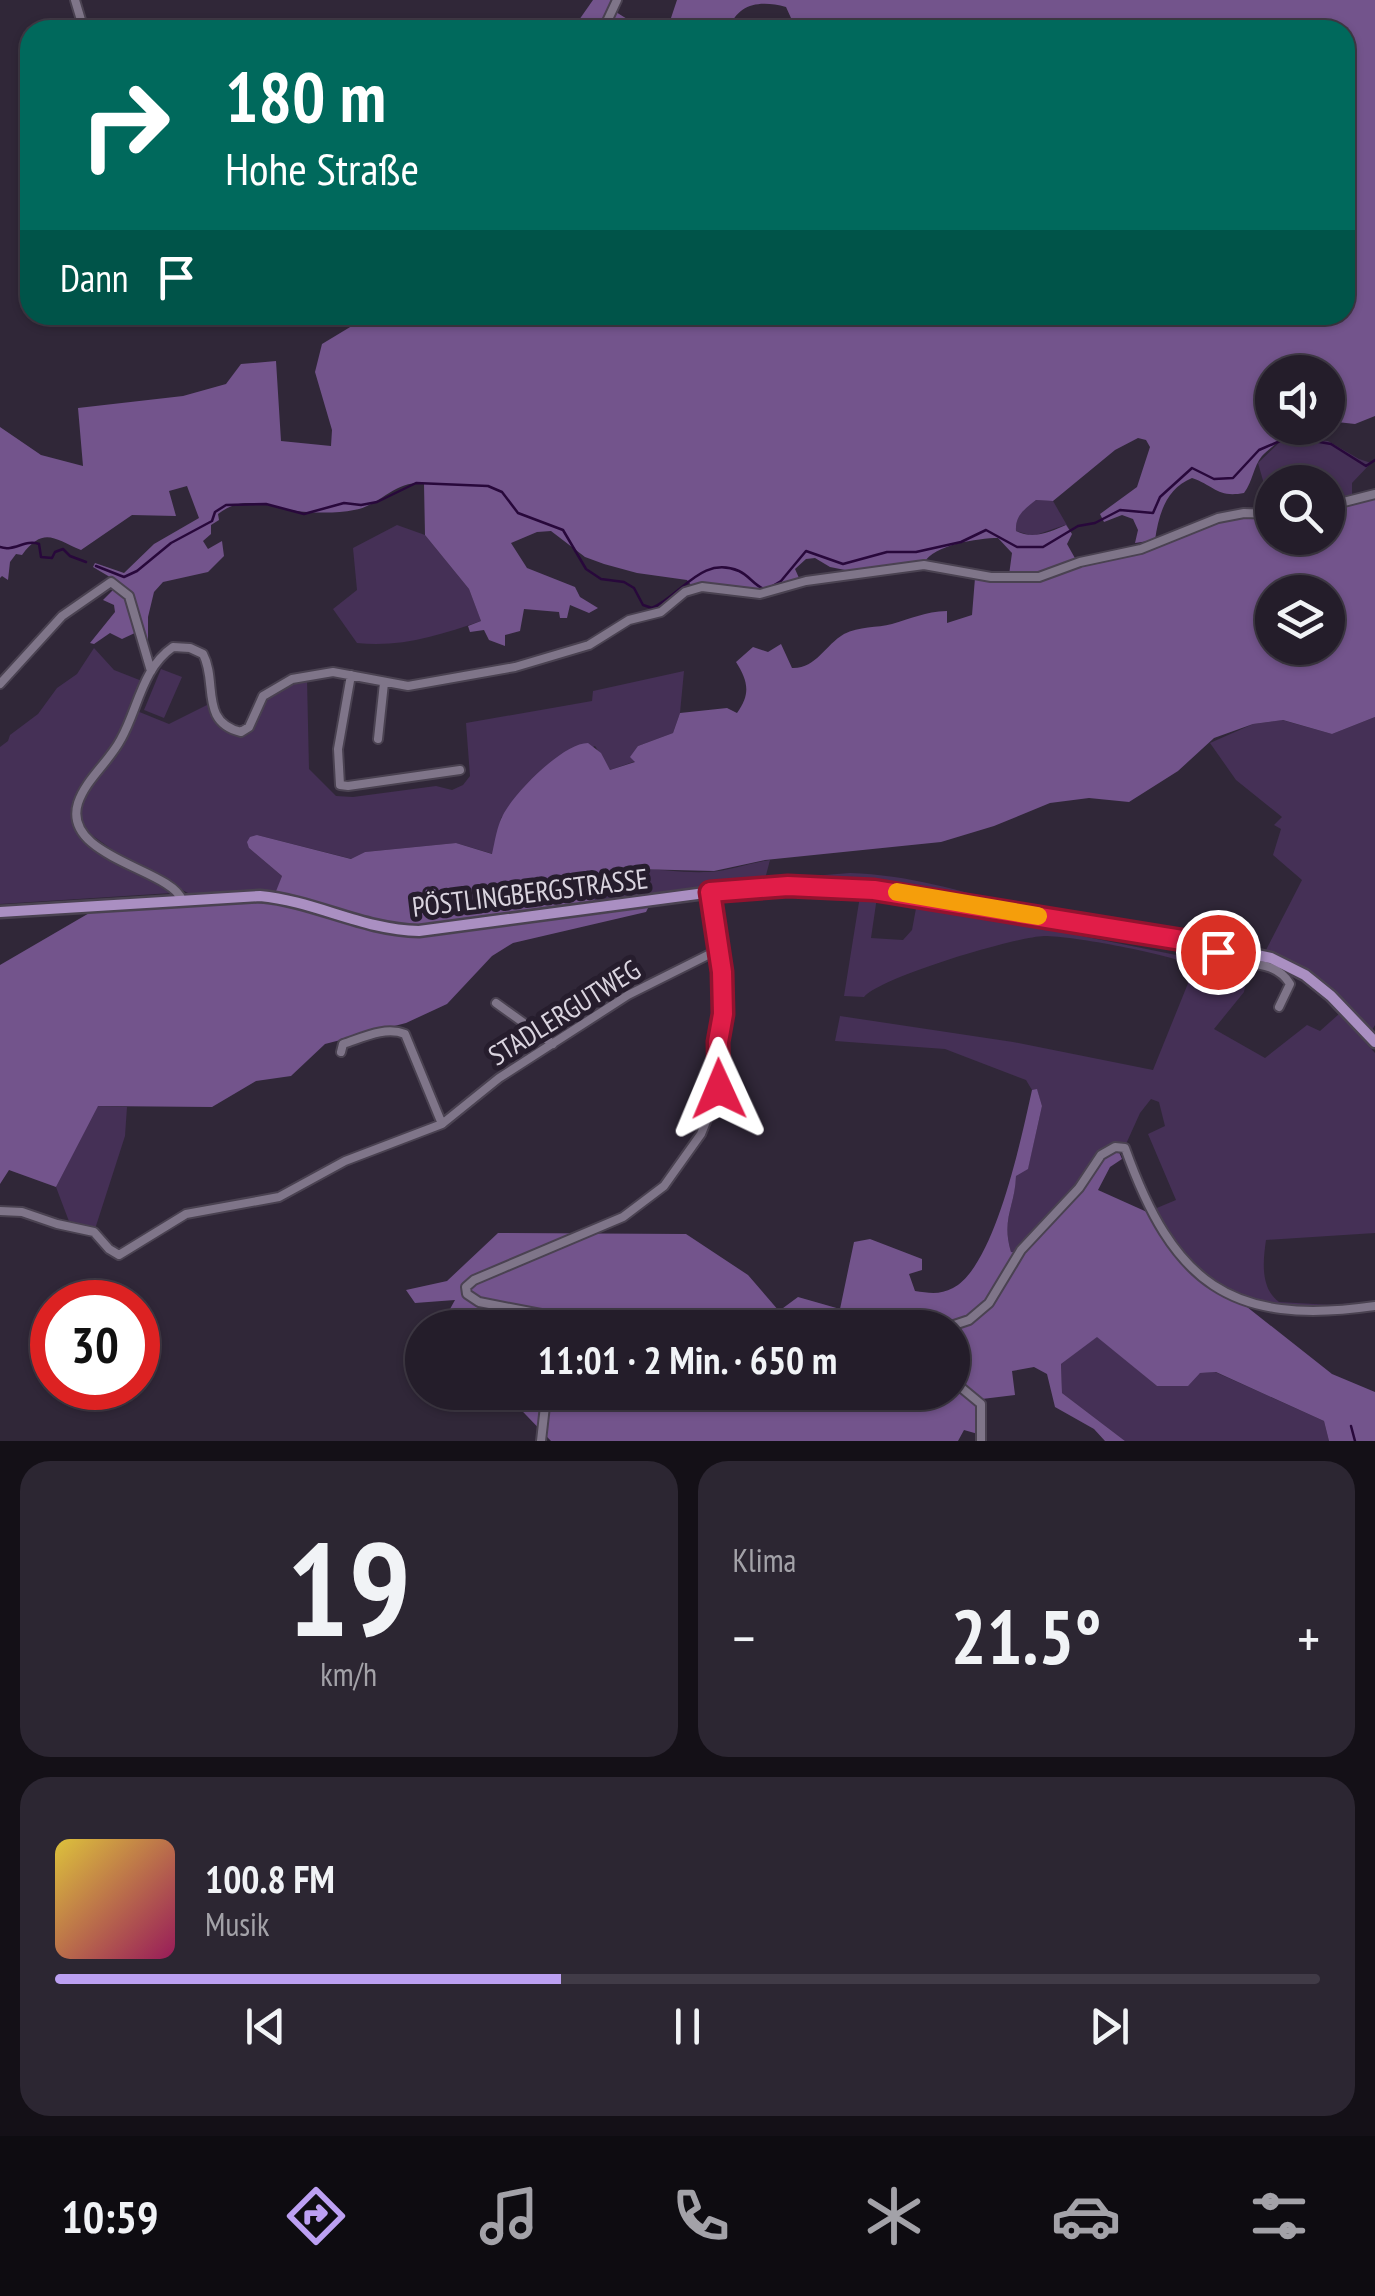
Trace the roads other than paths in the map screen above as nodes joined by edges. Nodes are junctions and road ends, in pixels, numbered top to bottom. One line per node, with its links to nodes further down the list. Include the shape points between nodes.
1 (1375, 494): 2 (street)
2 (1345, 502)
3 (1255, 513): 7 (street, via 1218,518 1142,550 1039,578 924,565 760,594 702,586 658,613 554,656 412,685)
4 (151, 671): 5 (street, via 173,647 200,652 214,712 241,732 260,700 283,682 322,673); 6 (street, via 130,596 111,582 62,616); 11 (street, via 118,744 81,796 76,818 93,842 175,889)
5 (352, 675): 7 (street); 9 (street, via 338,749 340,784)
6 (0, 684)
7 (384, 684): 8 (street)
8 (378, 739)
9 (460, 770)
10 (710, 892): 11 (main road, PÖSTLINGBERGSTRASSE, via 419,931 375,927 272,897); 13 (main road, PÖSTLINGBERGSTRASSE, via 788,886 874,890); 14 (street)
11 (182, 900): 12 (main road, PÖSTLINGBERGSTRASSE)
12 (0, 912)
13 (1219, 946): 16 (street, via 1222,959 1259,964 1288,979); 17 (main road, PÖSTLINGBERGSTRASSE, via 1271,958 1304,975)
14 (718, 950): 18 (street, STADLERGUTWEG, via 637,990); 23 (street, via 721,1074 701,1134 674,1174 623,1217 466,1287 479,1302)
15 (496, 1003): 18 (street)
16 (1279, 1006)
17 (1375, 1042)
18 (553, 1044): 20 (street, STADLERGUTWEG)
19 (341, 1052): 20 (street, via 343,1044 371,1036 405,1034)
20 (442, 1124): 21 (street, STADLERGUTWEG, via 346,1161 279,1197 186,1214 119,1254 94,1232)
21 (0, 1211)
22 (1375, 1306): 24 (street, via 1273,1308 1214,1285 1169,1243 1119,1146 1101,1156)
23 (520, 1310)
24 (970, 1319)
25 (970, 1395): 28 (street, via 981,1404)
26 (544, 1410): 27 (street)
27 (540, 1441)
28 (981, 1441)

